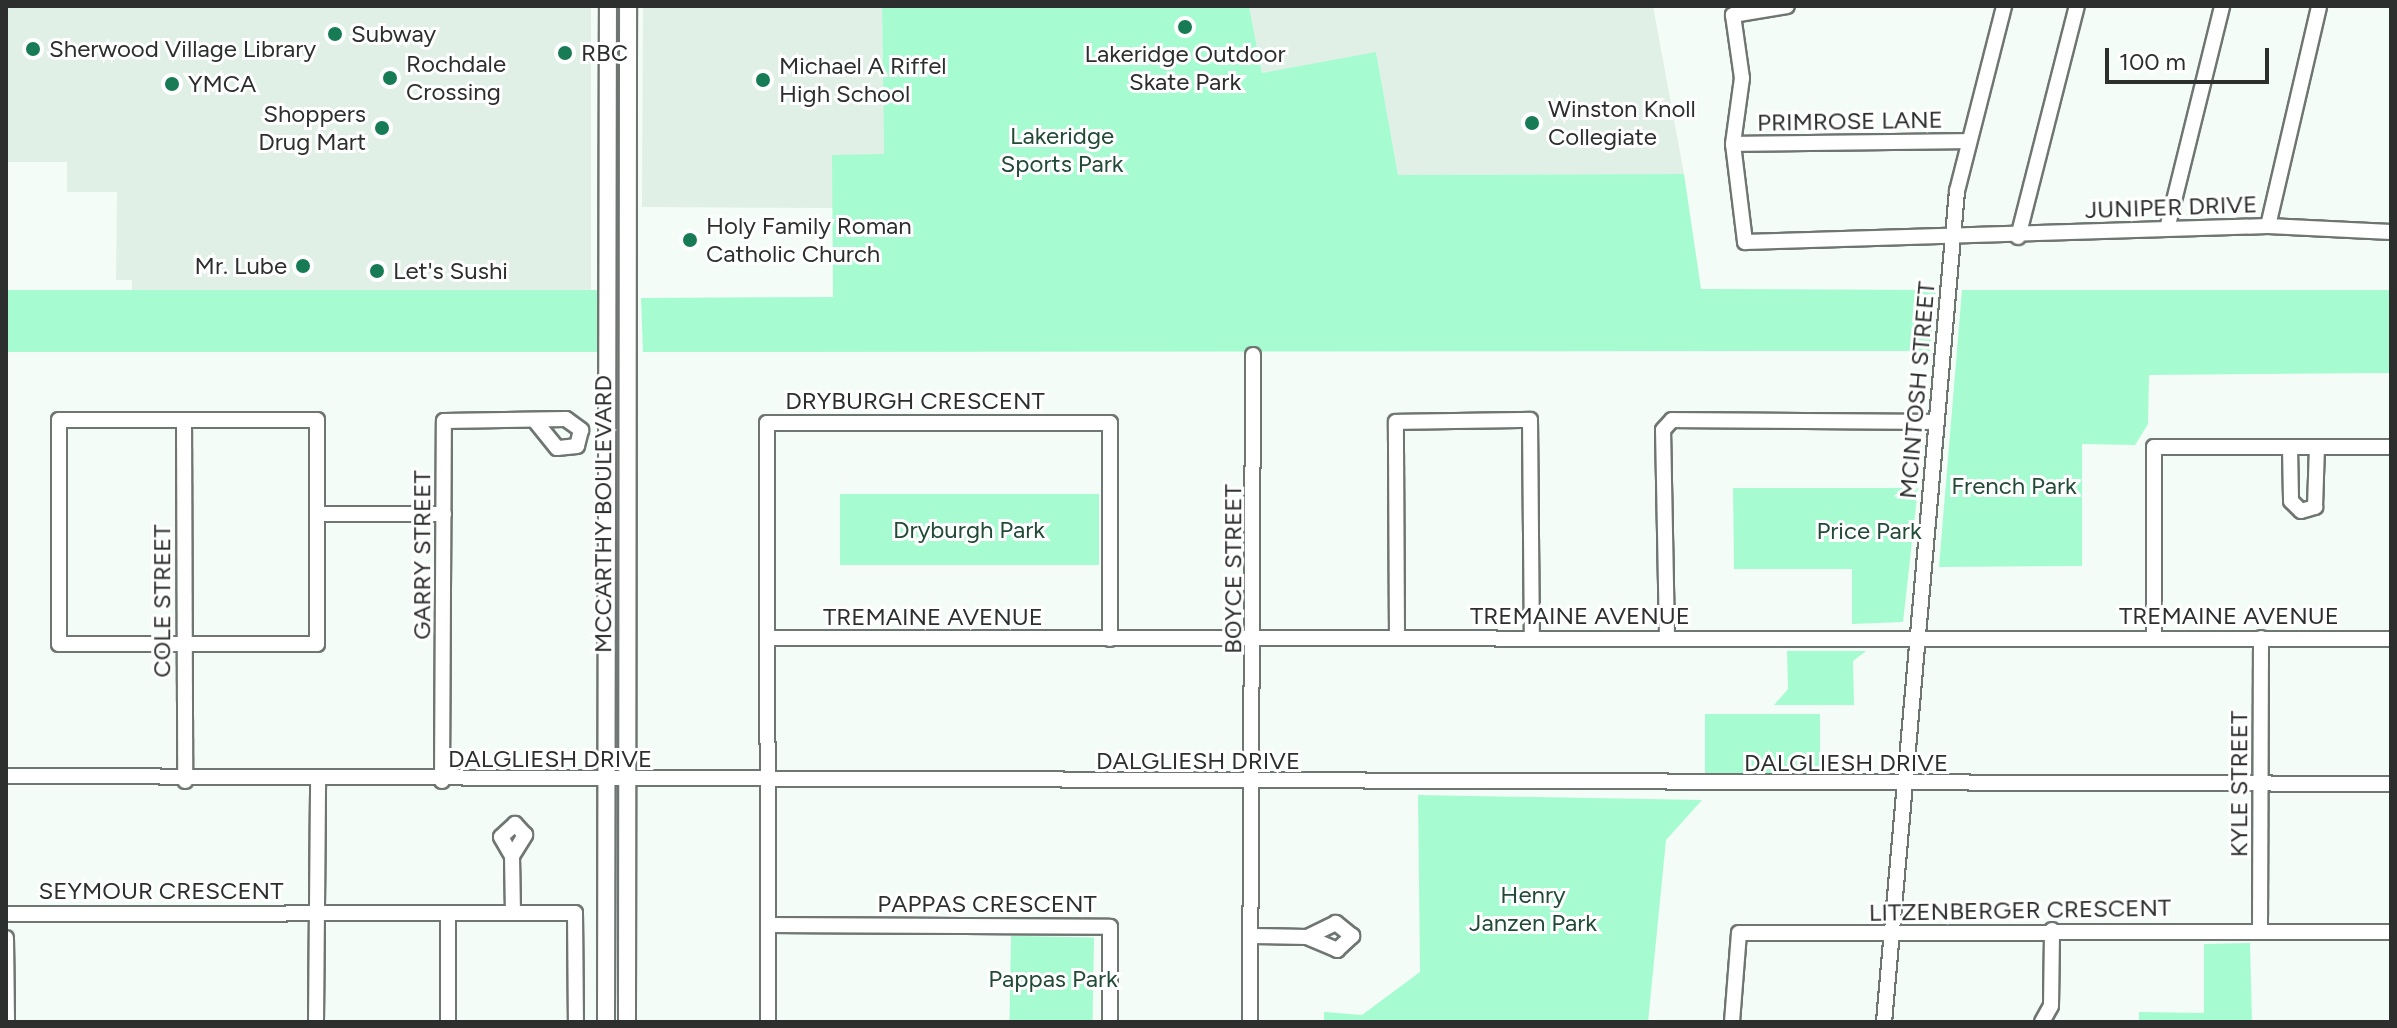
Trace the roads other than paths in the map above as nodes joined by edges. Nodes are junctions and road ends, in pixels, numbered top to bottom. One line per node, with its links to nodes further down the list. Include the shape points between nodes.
1 (608, 6): 39 (main road, MCCARTHY BOULEVARD)
2 (628, 6): 40 (main road, MCCARTHY BOULEVARD)
3 (1787, 6): 9 (street, via 1733,15 1742,78)
4 (2004, 6): 8 (street, MCINTOSH STREET)
5 (2077, 6): 13 (street)
6 (2222, 6): 11 (street)
7 (2319, 6): 10 (street)
8 (1968, 141): 9 (street, PRIMROSE LANE); 14 (street, MCINTOSH STREET)
9 (1733, 144): 14 (street, JUNIPER DRIVE, via 1745,242)
10 (2268, 226): 11 (street, JUNIPER DRIVE); 12 (street, JUNIPER DRIVE)
11 (2167, 229): 13 (street, JUNIPER DRIVE)
12 (2391, 232)
13 (2018, 237): 14 (street, JUNIPER DRIVE)
14 (1952, 241): 18 (street, MCINTOSH STREET)
15 (1253, 355): 32 (street, BOYCE STREET)
16 (184, 420): 22 (street, via 317,420); 34 (street, COLE STREET); 34 (street, via 59,420 59,644)
17 (536, 422): 23 (street, GARRY STREET, via 444,421)
18 (1936, 422): 24 (street, via 1672,420 1663,430); 28 (street, MCINTOSH STREET)
19 (2290, 447): 20 (street); 20 (street, via 2291,501 2301,511 2315,507); 29 (street, via 2154,447)
20 (2317, 447): 21 (street)
21 (2391, 447)
22 (317, 514): 23 (street); 34 (street, via 317,644)
23 (444, 514): 38 (street, GARRY STREET)
24 (1667, 637): 27 (street, TREMAINE AVENUE); 28 (street, TREMAINE AVENUE)
25 (770, 638): 31 (street, TREMAINE AVENUE); 31 (street, DRYBURGH CRESCENT, via 767,423 1110,423); 41 (street, DRYBURGH CRESCENT)
26 (1397, 638): 27 (street, TREMAINE AVENUE); 27 (street, via 1396,422 1530,420); 32 (street, TREMAINE AVENUE)
27 (1532, 638)
28 (1917, 638): 29 (street, TREMAINE AVENUE); 45 (street, MCINTOSH STREET)
29 (2154, 638): 30 (street, TREMAINE AVENUE)
30 (2261, 638): 33 (street, TREMAINE AVENUE); 43 (street, KYLE STREET)
31 (1110, 639): 32 (street, TREMAINE AVENUE)
32 (1256, 639): 42 (street, BOYCE STREET)
33 (2391, 639)
34 (184, 644): 36 (street, COLE STREET)
35 (6, 776): 36 (street, DALGLIESH DRIVE)
36 (185, 781): 37 (street, DALGLIESH DRIVE)
37 (318, 781): 38 (street, DALGLIESH DRIVE); 47 (street)
38 (442, 781): 39 (street, DALGLIESH DRIVE)
39 (606, 781): 40 (street, DALGLIESH DRIVE); 64 (main road, MCCARTHY BOULEVARD)
40 (627, 781): 41 (street, DALGLIESH DRIVE); 65 (main road, MCCARTHY BOULEVARD)
41 (768, 783): 42 (street, DALGLIESH DRIVE); 51 (street, DRYBURGH CRESCENT)
42 (1251, 783): 45 (street, DALGLIESH DRIVE); 56 (street, BOYCE STREET)
43 (2261, 784): 44 (street, DALGLIESH DRIVE); 45 (street, DALGLIESH DRIVE); 52 (street, KYLE STREET)
44 (2391, 784)
45 (1903, 785): 55 (street, MCINTOSH STREET)
46 (512, 856): 49 (street)
47 (317, 913): 48 (street, SEYMOUR CRESCENT); 50 (street, SEYMOUR CRESCENT); 61 (street)
48 (448, 913): 49 (street, SEYMOUR CRESCENT); 62 (street)
49 (513, 913): 63 (street, SEYMOUR CRESCENT, via 575,913)
50 (6, 914)
51 (768, 925): 66 (street, DRYBURGH CRESCENT); 67 (street, PAPPAS CRESCENT, via 1110,927)
52 (2260, 929): 53 (street, LITZENBERGER CRESCENT); 54 (street, LITZENBERGER CRESCENT)
53 (2052, 930): 55 (street, LITZENBERGER CRESCENT); 59 (street)
54 (2391, 932)
55 (1889, 935): 69 (street, LITZENBERGER CRESCENT, via 1739,933); 70 (street, MCINTOSH STREET)
56 (1251, 936): 57 (street); 68 (street, BOYCE STREET)
57 (1307, 937)
58 (6, 938): 60 (street)
59 (2051, 1006): 71 (street); 72 (street)
60 (7, 1022)
61 (316, 1022)
62 (448, 1022)
63 (576, 1022)
64 (606, 1022)
65 (627, 1022)
66 (768, 1022)
67 (1110, 1022)
68 (1250, 1022)
69 (1732, 1022)
70 (1884, 1022)
71 (2042, 1022)
72 (2059, 1022)

